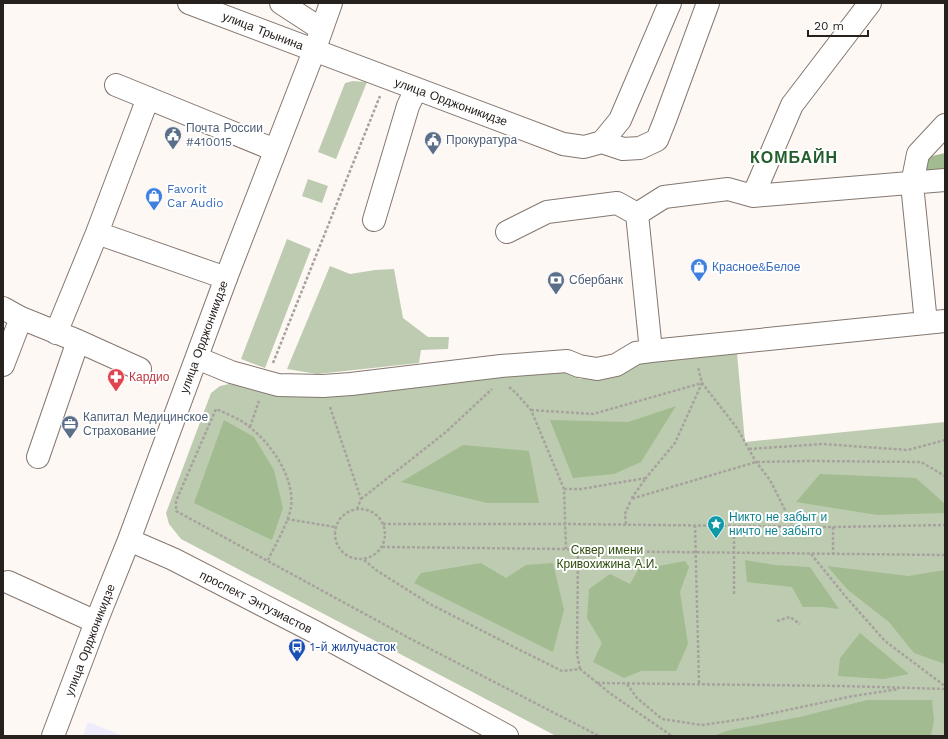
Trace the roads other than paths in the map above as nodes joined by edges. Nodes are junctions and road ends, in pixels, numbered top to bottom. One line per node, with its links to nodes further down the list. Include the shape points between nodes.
1 (189, 3): 8 (street, улица Трынина)
2 (281, 3): 7 (street)
3 (331, 3): 7 (street, улица Орджоникидзе)
4 (670, 3): 13 (street, via 620,120)
5 (708, 3): 13 (street, via 657,140 640,148 623,149)
6 (870, 3): 17 (street, via 792,105)
7 (321, 29): 8 (street, улица Орджоникидзе)
8 (314, 51): 10 (street, улица Орджоникидзе); 14 (street, улица Орджоникидзе)
9 (116, 85): 11 (street)
10 (416, 89): 13 (street, улица Орджоникидзе, via 563,144 584,147); 19 (street, via 408,106)
11 (148, 98): 14 (street); 21 (street)
12 (945, 125): 16 (street, via 918,154)
13 (602, 142)
14 (275, 150): 22 (street, улица Орджоникидзе)
15 (945, 180): 16 (street)
16 (912, 184): 17 (street); 24 (street)
17 (753, 196): 18 (street, via 728,190 664,197)
18 (637, 214): 20 (street, via 617,203 547,212); 27 (street)
19 (374, 220)
20 (507, 232)
21 (97, 233): 22 (street); 25 (street)
22 (226, 278): 28 (street, улица Орджоникидзе)
23 (12, 313): 25 (street); 29 (street)
24 (935, 322): 27 (street)
25 (56, 333): 26 (street)
26 (78, 341): 30 (street); 31 (street)
27 (651, 351): 28 (street, via 636,353 616,365 597,369 567,361 501,374 323,386 278,385 231,372)
28 (197, 358): 32 (street, улица Орджоникидзе)
29 (3, 365)
30 (140, 369)
31 (38, 458)
32 (129, 540): 34 (street, улица Орджоникидзе); 36 (street, проспект Энтузиастов, via 173,559 309,629)
33 (5, 584): 34 (street)
34 (96, 622): 35 (street, улица Орджоникидзе)
35 (53, 736)
36 (507, 736)

